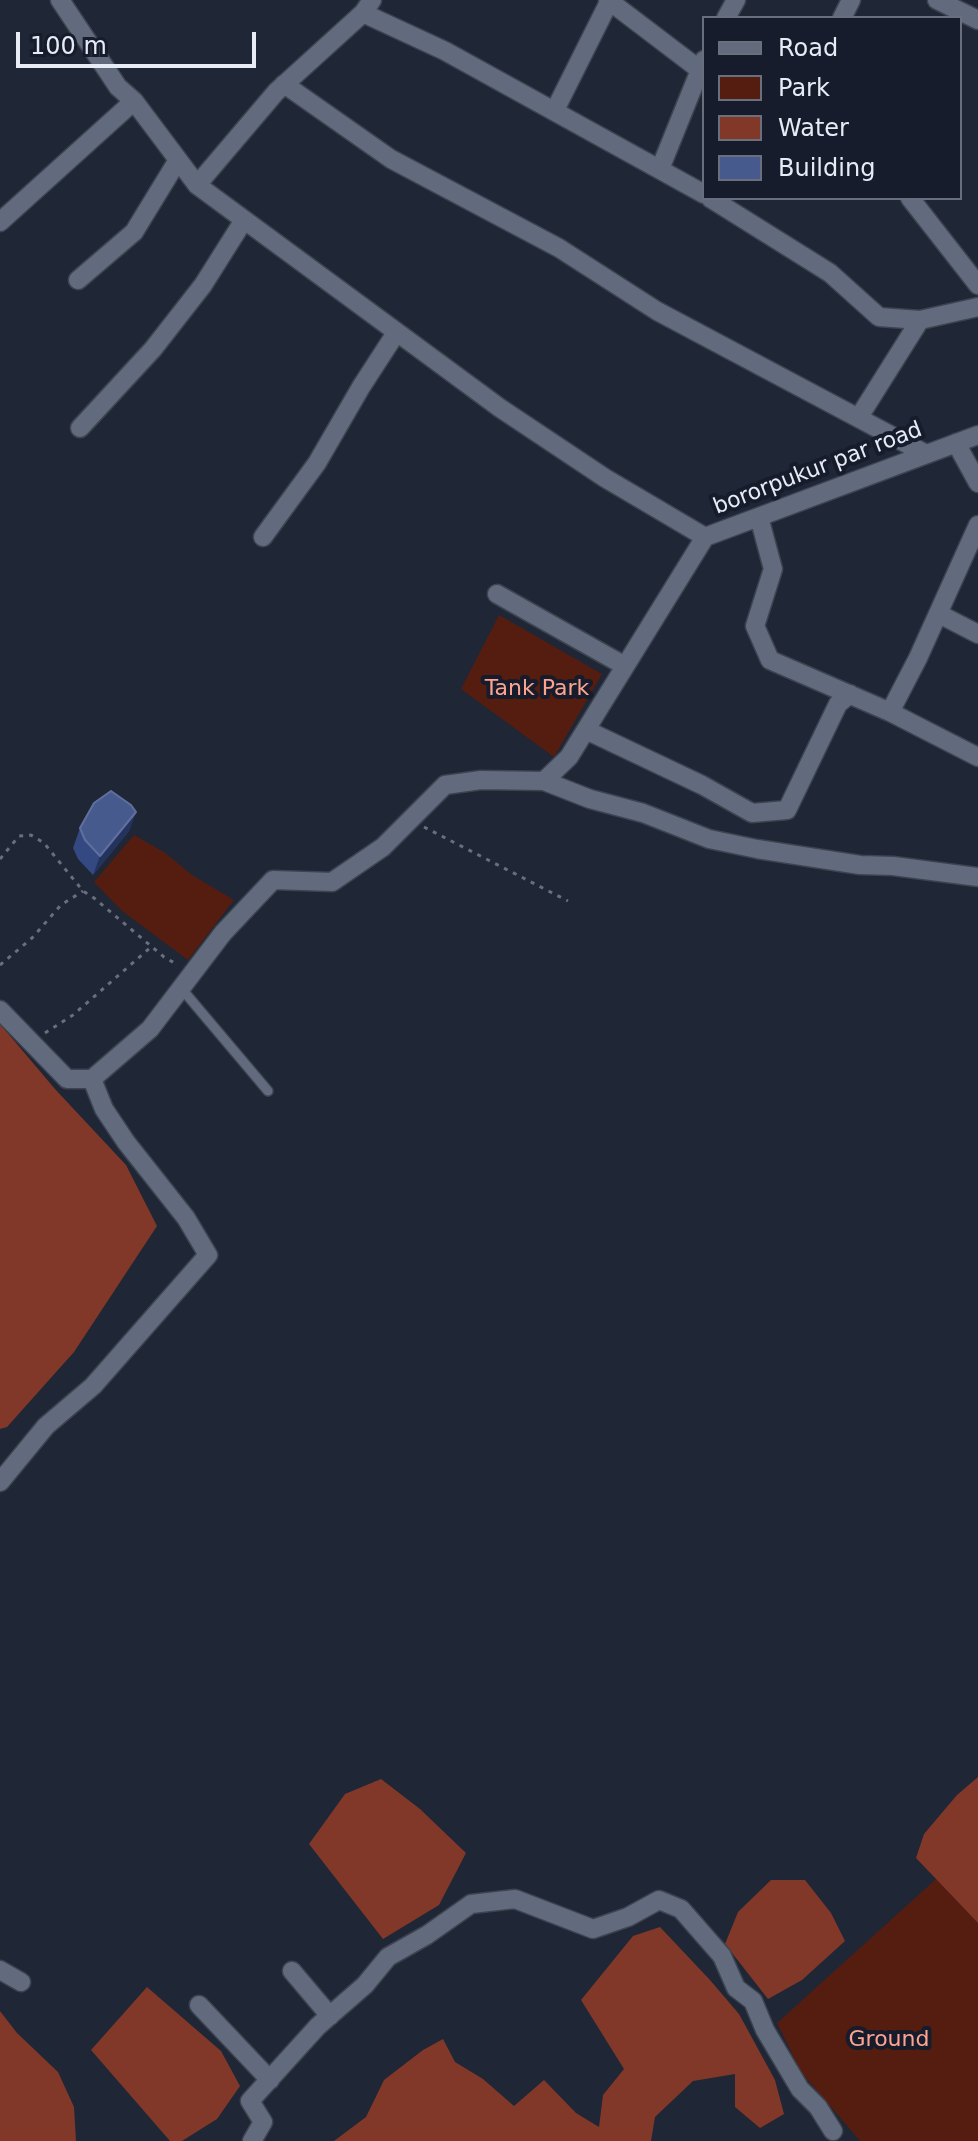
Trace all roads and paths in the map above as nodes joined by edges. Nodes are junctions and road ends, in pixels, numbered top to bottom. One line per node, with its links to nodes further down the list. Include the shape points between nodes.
1 (60, 0): 8 (street, via 118,87)
2 (609, 0): 6 (street); 9 (street)
3 (937, 0): 5 (street)
4 (367, 6): 7 (street); 9 (street)
5 (962, 16)
6 (702, 68): 11 (street)
7 (284, 84): 12 (street); 23 (street, via 391,159 559,248 657,311)
8 (134, 101): 10 (street); 17 (street)
9 (555, 110): 11 (street)
10 (178, 160): 12 (street); 18 (street, via 134,232)
11 (660, 169): 13 (street)
12 (197, 185): 16 (street)
13 (702, 193)
14 (713, 200): 21 (street, via 830,273 879,317)
15 (912, 200): 19 (street)
16 (244, 220): 22 (street); 24 (street, via 153,349)
17 (0, 222)
18 (78, 280)
19 (978, 285)
20 (978, 307): 21 (street)
21 (920, 320): 23 (street)
22 (396, 333): 31 (street, via 317,463); 32 (street, via 592,469)
23 (859, 417): 27 (street)
24 (80, 428)
25 (978, 435): 26 (street, bororpukur par road)
26 (956, 443): 27 (street, bororpukur par road); 28 (street)
27 (926, 454): 29 (street, bororpukur par road)
28 (978, 483)
29 (759, 517): 32 (street, bororpukur par road); 37 (street, via 773,569 755,626 770,660)
30 (978, 525): 34 (street)
31 (263, 537)
32 (705, 537): 36 (street, bororpukur par road)
33 (497, 594): 36 (street)
34 (939, 614): 35 (street); 38 (street)
35 (978, 634)
36 (625, 666): 39 (street, bororpukur par road)
37 (850, 694): 38 (street); 39 (street, via 838,704 787,810 752,813)
38 (890, 712): 40 (street)
39 (586, 730): 41 (street, bororpukur par road, via 569,757)
40 (978, 757)
41 (544, 781): 42 (street, via 445,785); 44 (street, via 709,839 860,865)
42 (410, 820): 46 (path); 49 (street, via 383,847 332,882 273,880)
43 (0, 859): 45 (path, via 19,836 31,835 44,843)
44 (978, 877)
45 (83, 891): 47 (path); 48 (path, via 61,905)
46 (568, 901)
47 (152, 946): 49 (path); 52 (path, via 73,1015)
48 (0, 965)
49 (193, 972): 50 (street)
50 (181, 988): 53 (street, via 150,1029); 54 (lane)
51 (0, 1010): 52 (street)
52 (32, 1042): 53 (street, via 67,1079)
53 (92, 1079): 55 (street, via 104,1109 208,1255)
54 (268, 1091)
55 (0, 1482)
56 (0, 1970): 58 (street)
57 (292, 1971): 60 (street)
58 (21, 1982)
59 (199, 2005): 61 (street)
60 (330, 2016): 61 (street); 62 (street, via 388,1957 471,1904 515,1899 593,1929 659,1900 681,1909 722,1956 736,1988 753,2001 800,2089)
61 (270, 2080): 63 (street, via 250,2101 263,2122)
62 (836, 2138)
63 (252, 2141)

